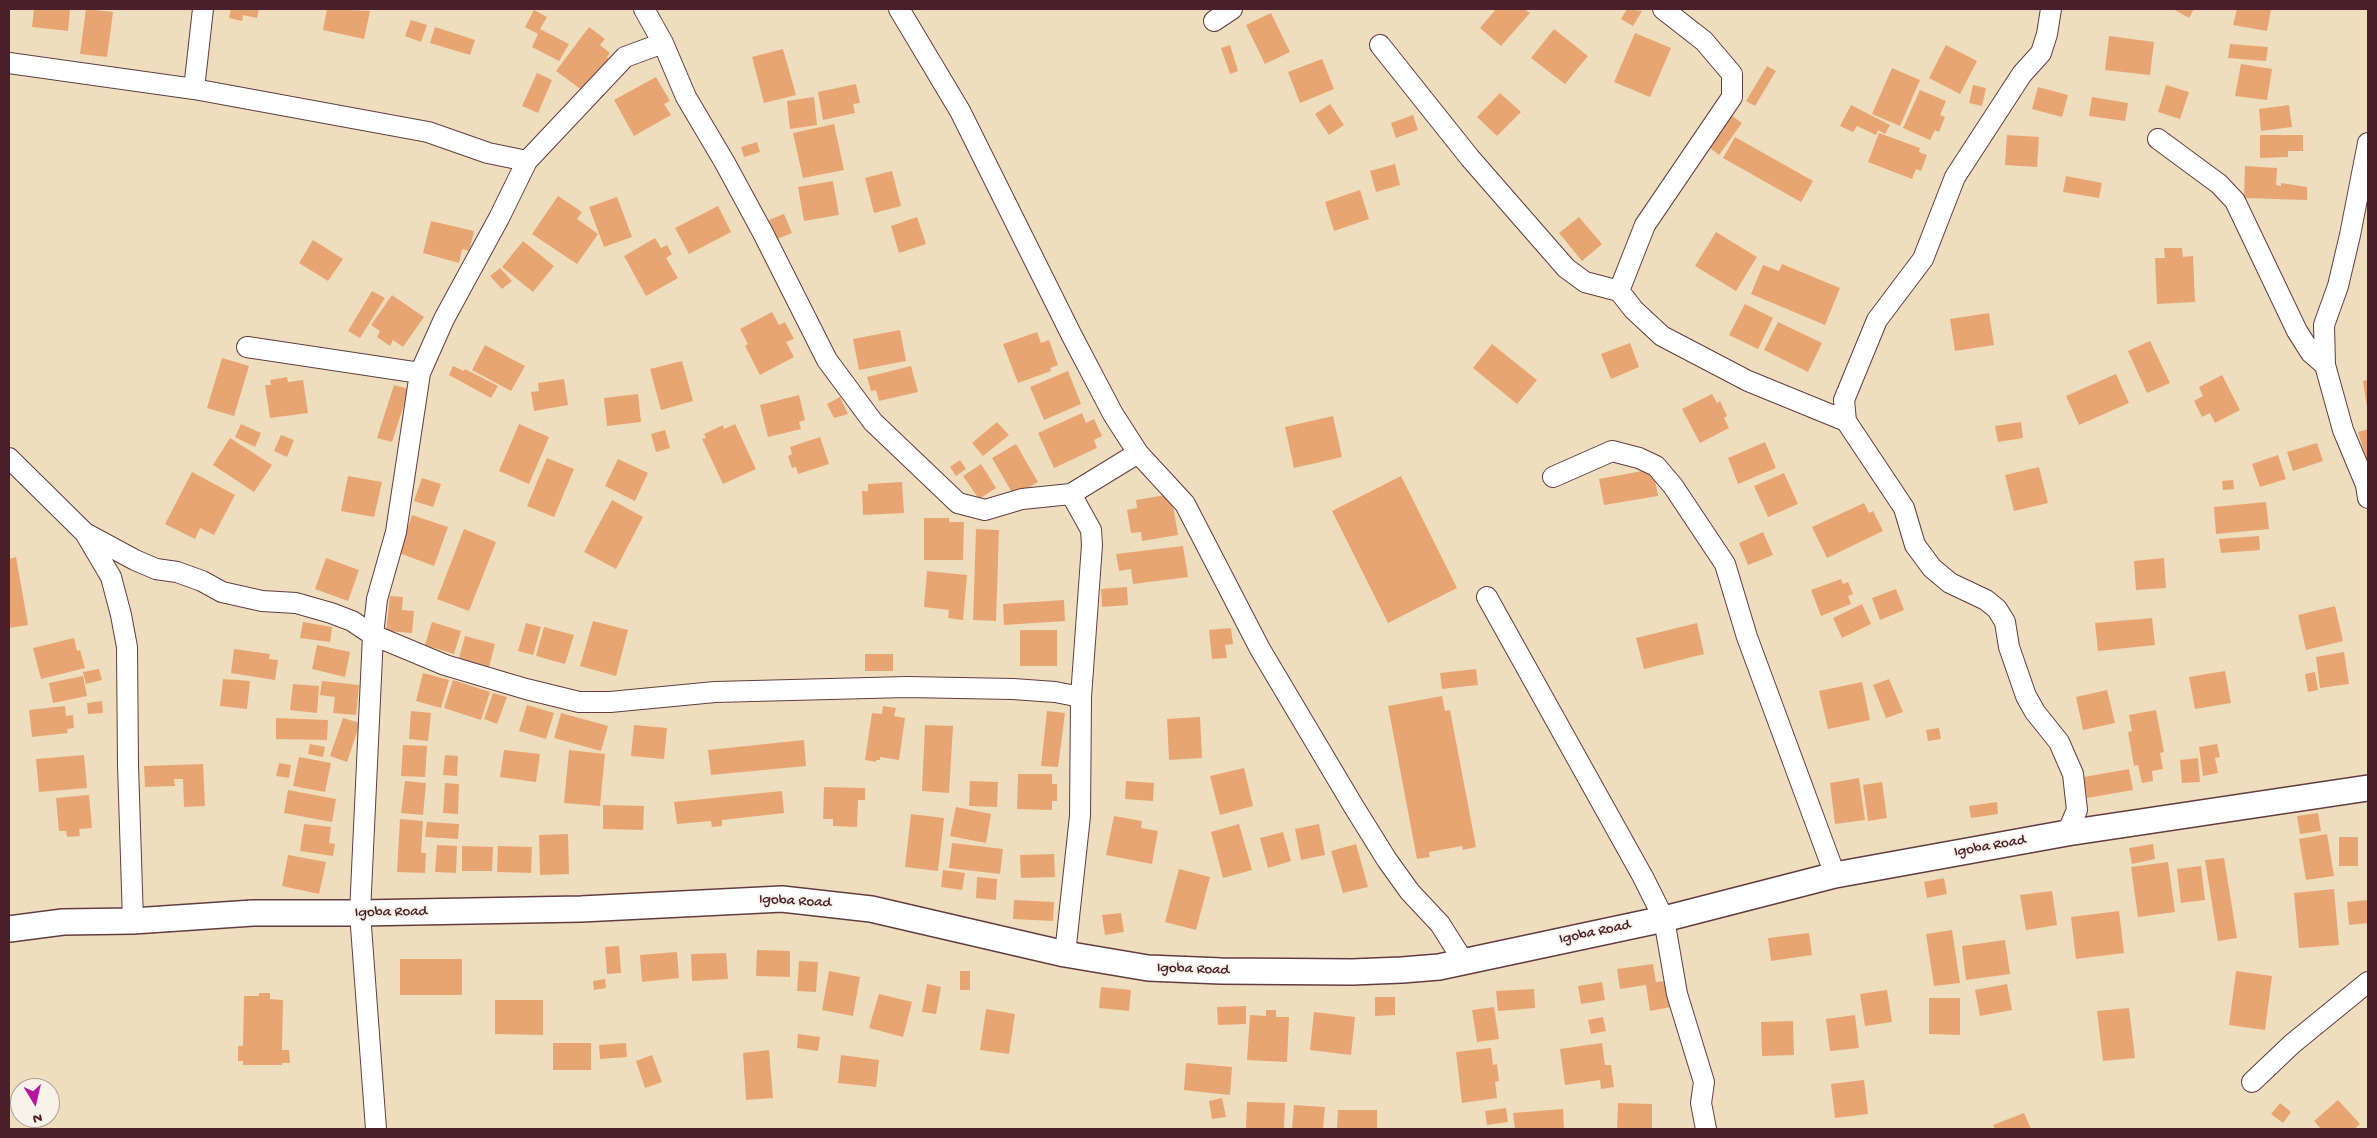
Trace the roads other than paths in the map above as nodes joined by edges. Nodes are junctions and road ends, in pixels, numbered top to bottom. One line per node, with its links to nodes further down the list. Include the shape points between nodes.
1 (203, 9): 11 (street)
2 (644, 9): 8 (street)
3 (899, 9): 20 (street, via 960,111 1072,336 1113,414)
4 (1232, 9): 7 (street)
5 (1663, 9): 15 (street, via 1704,41 1732,74 1732,97 1645,226)
6 (2051, 9): 19 (street, via 2041,53 2022,74 1955,177 1923,259 1877,320 1844,400)
7 (1214, 21)
8 (663, 43): 14 (street, via 625,56); 23 (street, via 686,97 739,190 827,360 873,422 958,503 985,510 1022,499)
9 (1380, 45): 15 (street, via 1470,158 1566,268 1585,282)
10 (9, 63): 11 (street)
11 (194, 89): 14 (street, via 428,132 488,154)
12 (2158, 139): 17 (street, via 2219,184 2235,201 2296,331 2311,353)
13 (2368, 143): 17 (street, via 2338,286 2324,325)
14 (527, 161): 18 (street, via 444,319)
15 (1619, 290): 19 (street, via 1634,310 1662,336 1748,381)
16 (247, 347): 18 (street)
17 (2325, 365): 24 (street, via 2343,430 2366,485)
18 (420, 373): 27 (street, via 396,532 378,599)
19 (1846, 421): 30 (street, via 1904,508 1916,545 1932,568 1950,583 1986,600 1997,609 2004,622 2026,696 2058,742 2073,774 2077,810)
20 (1138, 453): 23 (street); 37 (street, via 1185,504 1260,649 1359,814 1404,884 1440,924)
21 (9, 458): 25 (street)
22 (1553, 477): 31 (street, via 1612,451 1656,466 1673,486 1725,564 1747,637)
23 (1071, 494): 28 (street, via 1091,530 1092,545)
24 (2368, 498)
25 (85, 532): 27 (street, via 156,569 177,572 222,592 262,601 296,603 330,613 352,621); 34 (street, via 111,577 127,647)
26 (1487, 597): 33 (street)
27 (373, 635): 28 (street, via 445,665 579,702 714,692 907,687 1013,689); 32 (street)
28 (1081, 697): 36 (street, via 1080,816)
29 (2368, 788): 30 (street, Igoba Road)
30 (2067, 834): 31 (street, Igoba Road)
31 (1835, 875): 33 (street, Igoba Road)
32 (360, 913): 34 (street, Igoba Road, via 253,913); 36 (street, Igoba Road, via 581,909 782,899 871,909); 40 (street)
33 (1664, 919): 37 (street, Igoba Road); 41 (street, via 1676,994 1704,1082 1701,1103)
34 (133, 921): 35 (street, Igoba Road, via 63,922)
35 (9, 929)
36 (1065, 954): 37 (street, Igoba Road, via 1148,968 1221,971 1362,972)
37 (1464, 962)
38 (2368, 982): 39 (street, via 2292,1044)
39 (2252, 1082)
40 (376, 1129)
41 (1706, 1129)

